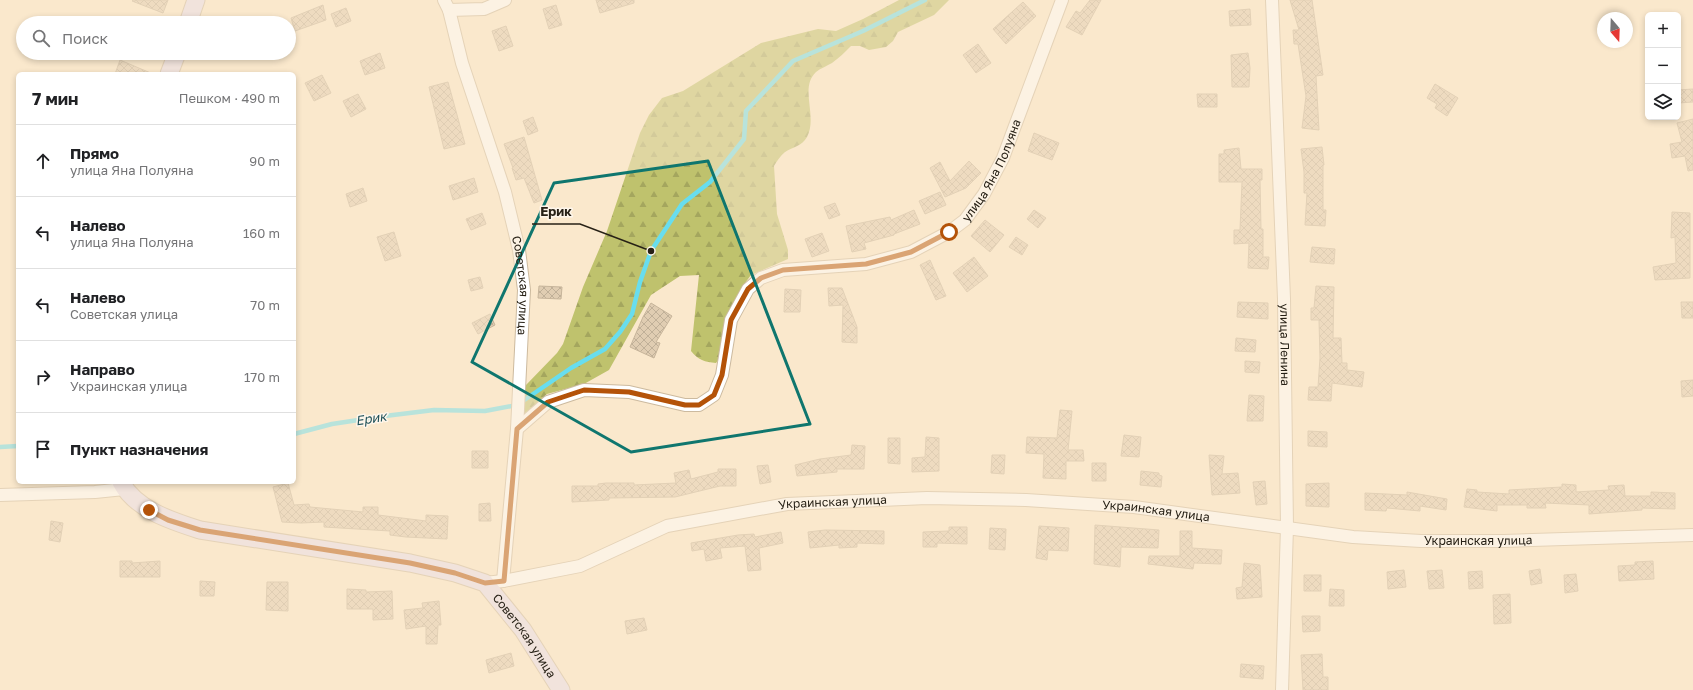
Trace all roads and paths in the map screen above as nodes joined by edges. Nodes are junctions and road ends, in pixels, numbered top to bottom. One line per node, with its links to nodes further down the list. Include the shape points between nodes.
1 (196, 0): 6 (street)
2 (505, 0): 5 (street, via 484,9)
3 (1062, 0): 9 (street, улица Яна Полуяна, via 1003,158 984,194 964,220 949,232 911,252 866,264 783,270 761,278 748,289 731,320 722,375 714,395 699,405 685,405 629,392 584,390 548,402)
4 (1272, 0): 12 (street, улица Ленина, via 1284,299)
5 (446, 5): 9 (street, Советская улица, via 462,63 505,192 519,250 524,290)
6 (190, 16)
7 (174, 60): 8 (street)
8 (170, 72)
9 (517, 429): 14 (street, Советская улица)
10 (123, 485): 11 (street, Украинская улица, via 95,492); 15 (street, Украинская улица, via 149,510 168,520 200,530 410,563)
11 (0, 495)
12 (1287, 527): 13 (street, Украинская улица, via 1353,537 1421,541); 14 (street, Украинская улица, via 1134,507 1026,500 927,498 788,504 667,526 580,566); 17 (street, улица Ленина)
13 (1693, 535)
14 (504, 581): 15 (street, Украинская улица)
15 (485, 583): 16 (street, Советская улица, via 523,630)
16 (561, 690)
17 (1282, 690)

